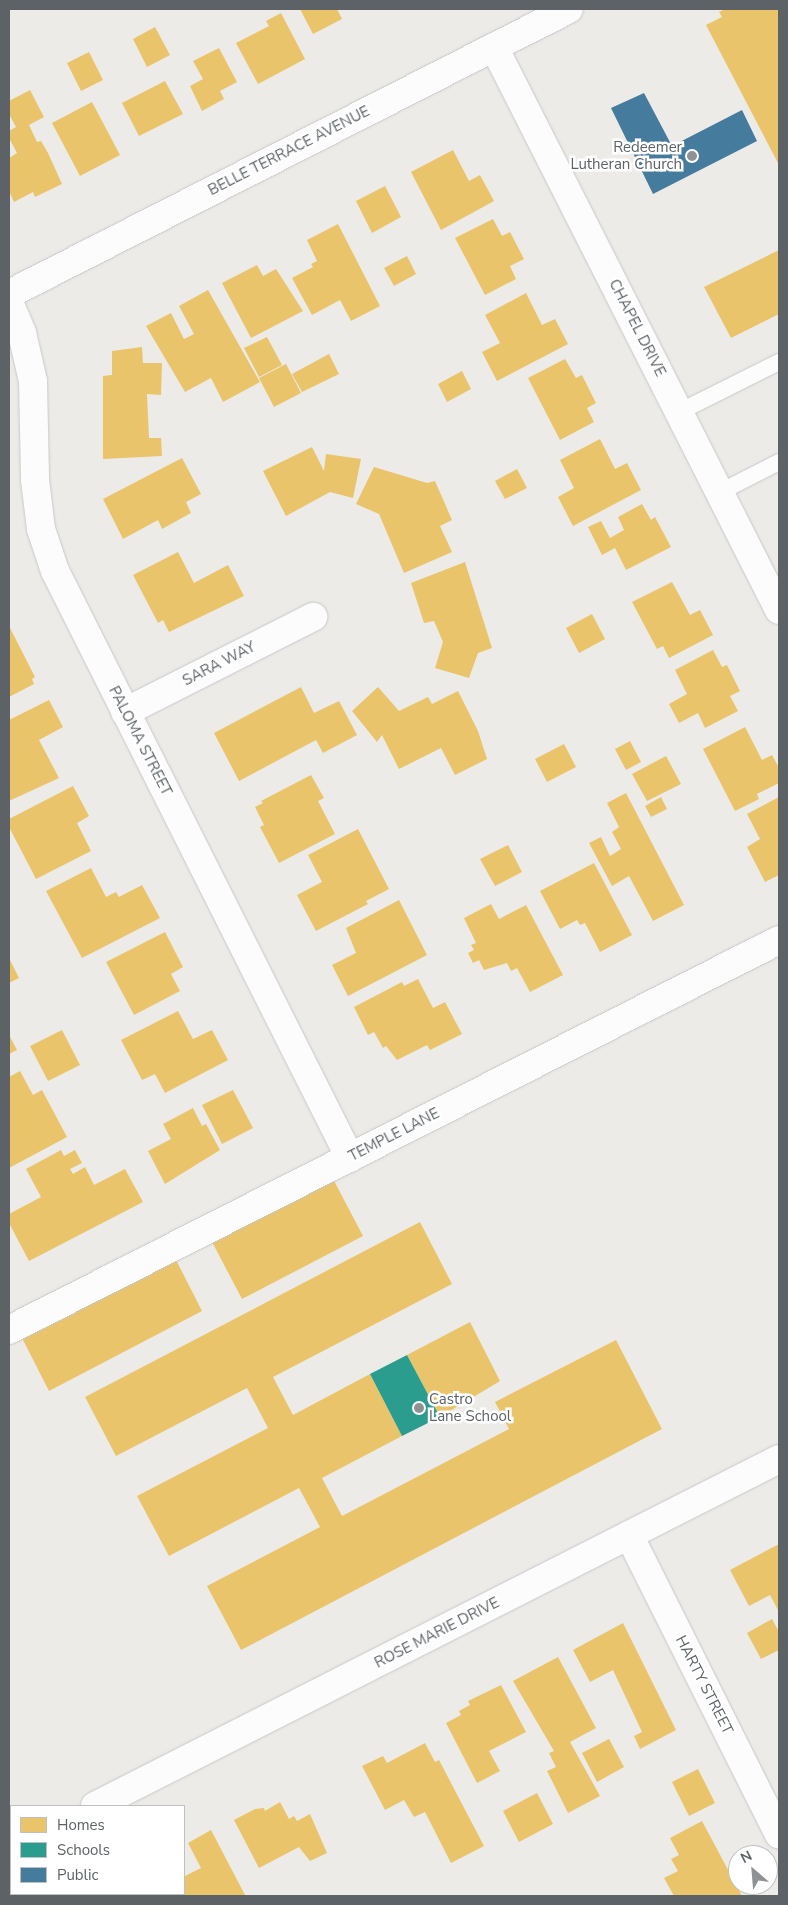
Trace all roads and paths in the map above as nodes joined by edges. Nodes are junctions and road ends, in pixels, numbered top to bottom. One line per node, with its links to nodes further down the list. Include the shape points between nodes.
1 (569, 9): 2 (street, BELLE TERRACE AVENUE)
2 (494, 47): 3 (street, BELLE TERRACE AVENUE); 6 (street, CHAPEL DRIVE)
3 (9, 294)
4 (9, 302): 11 (street, PALOMA STREET, via 22,333 33,381 35,480 41,529 54,571)
5 (779, 362): 6 (lane)
6 (679, 412): 8 (street, CHAPEL DRIVE)
7 (779, 462): 8 (lane)
8 (720, 492): 9 (street, CHAPEL DRIVE)
9 (779, 610)
10 (312, 617): 11 (street, SARA WAY)
11 (124, 712): 13 (street, PALOMA STREET)
12 (779, 940): 13 (street, TEMPLE LANE)
13 (350, 1158): 14 (street, TEMPLE LANE)
14 (9, 1330)
15 (779, 1459): 16 (street, ROSE MARIE DRIVE)
16 (629, 1536): 17 (street, ROSE MARIE DRIVE); 18 (street, HARTY STREET)
17 (97, 1805)
18 (779, 1834)

